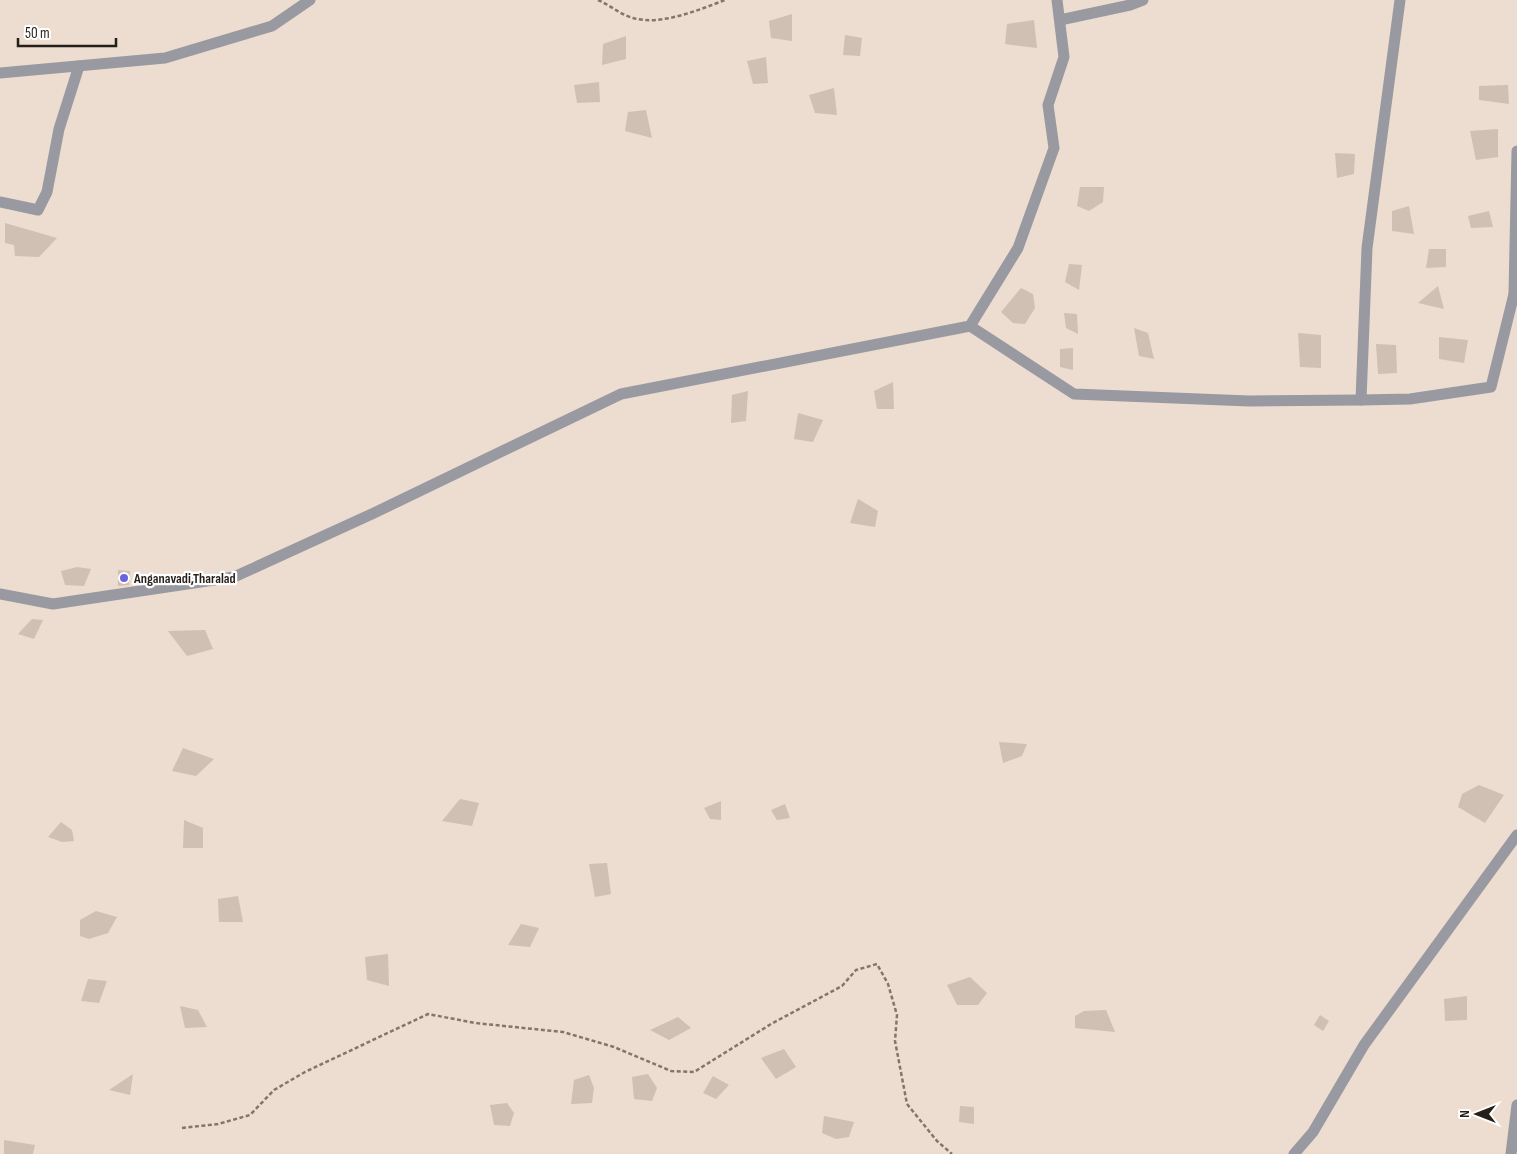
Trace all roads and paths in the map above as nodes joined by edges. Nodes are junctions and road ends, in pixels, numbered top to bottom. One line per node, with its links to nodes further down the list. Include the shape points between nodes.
1 (310, 0): 8 (street, via 272,26 165,58)
2 (598, 0): 3 (path, via 630,17 649,21 695,12)
3 (725, 0)
4 (1057, 0): 7 (street)
5 (1143, 0): 7 (street)
6 (1400, 0): 14 (street, via 1367,248)
7 (1060, 20): 13 (street, via 1064,57 1048,104 1054,148 1018,248)
8 (79, 66): 9 (street); 11 (street, via 59,129 47,192 38,210)
9 (0, 74)
10 (1517, 151): 12 (street)
11 (0, 202)
12 (1515, 294): 14 (street, via 1491,388 1410,399)
13 (970, 326): 14 (street, via 1074,394 1249,401); 15 (street, via 621,394 234,577 53,604)
14 (1361, 400)
15 (0, 594)
16 (1517, 835): 20 (street, via 1364,1045 1313,1132)
17 (1517, 1106): 21 (street)
18 (182, 1128): 19 (path, via 218,1124 250,1115 274,1090 305,1072 428,1014 475,1023 563,1032 614,1046 671,1070 694,1072 771,1024 842,986 856,970 877,964 888,984 897,1016 896,1041 907,1104)
19 (952, 1154)
20 (1294, 1154)
21 (1511, 1154)

